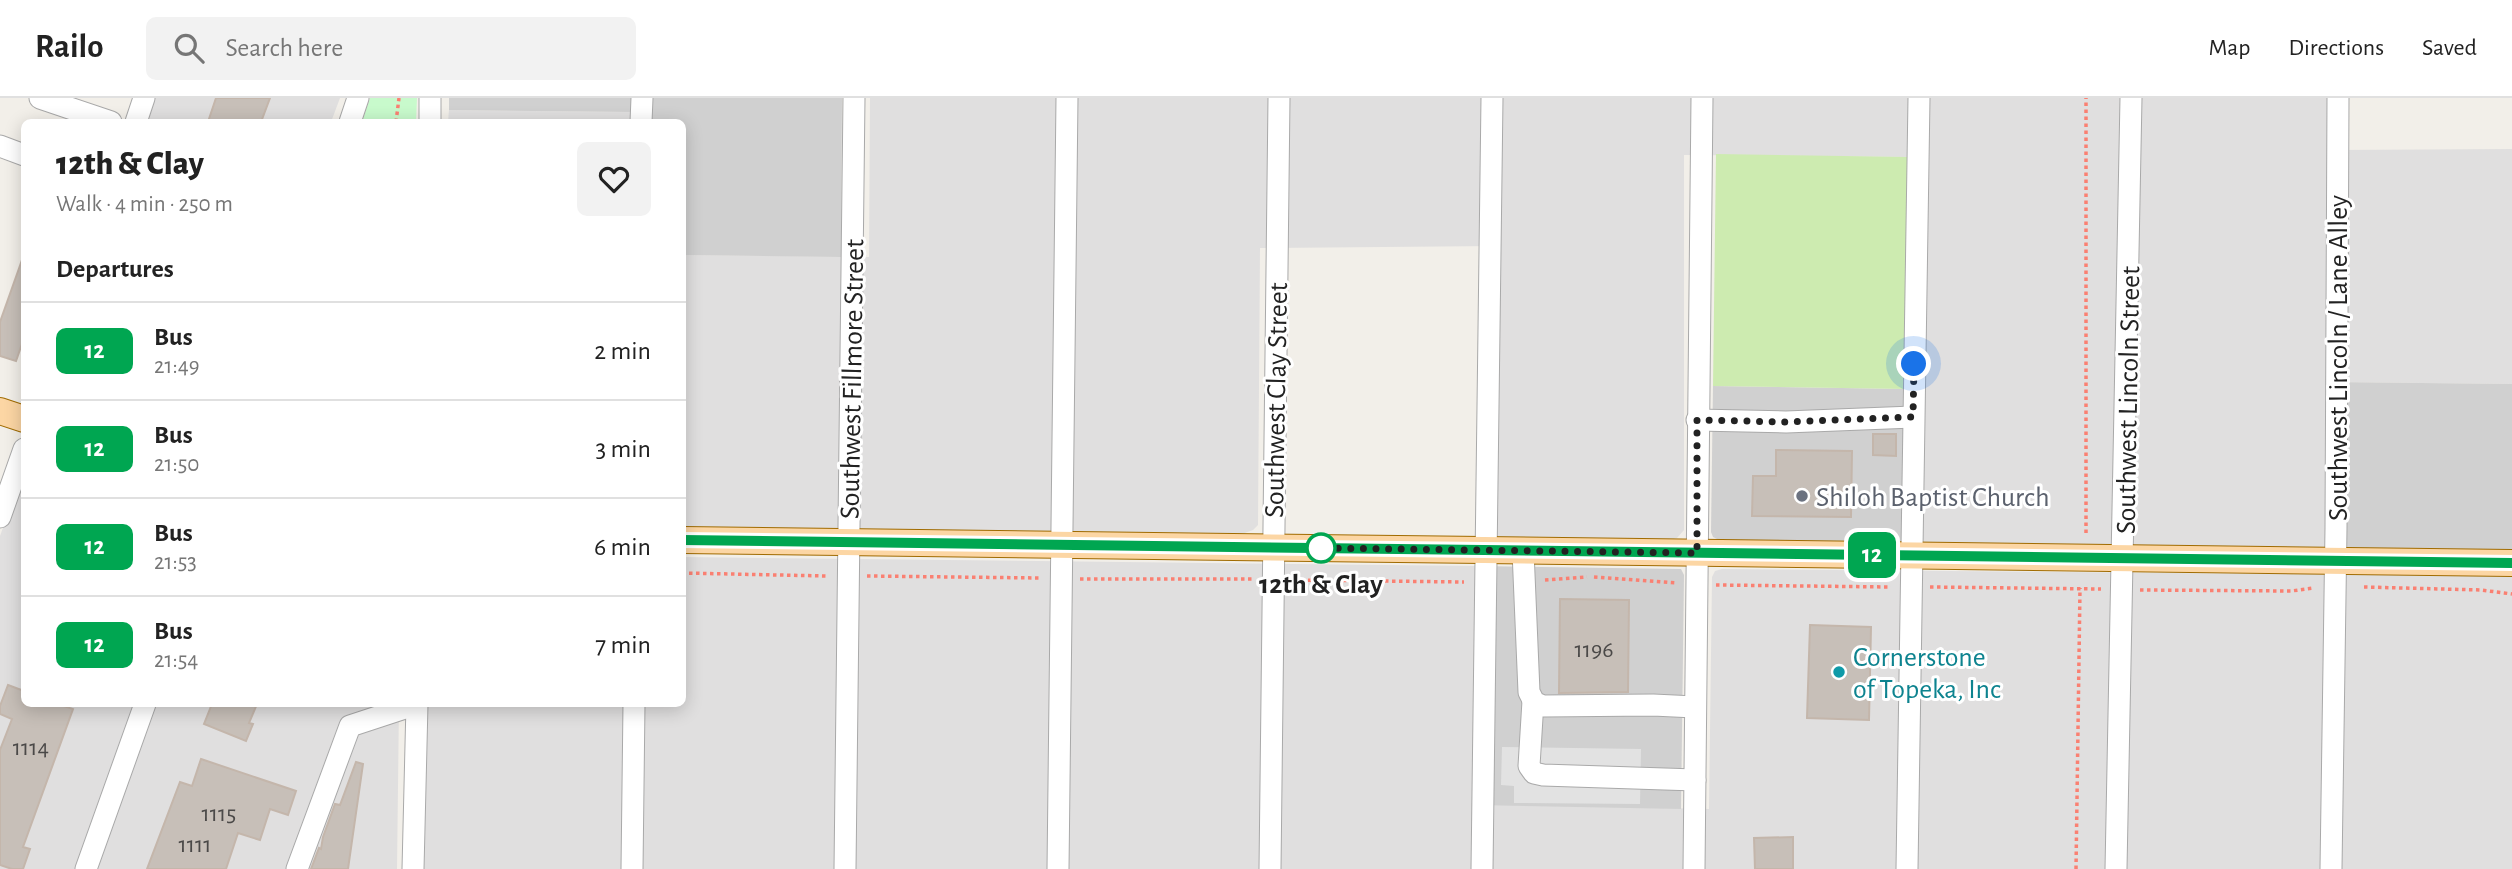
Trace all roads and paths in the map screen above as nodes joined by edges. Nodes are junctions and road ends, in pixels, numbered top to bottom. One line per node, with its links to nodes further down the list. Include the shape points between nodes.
1 (40, 98): 16 (street)
2 (144, 98): 17 (street)
3 (358, 98): 18 (street)
4 (399, 98): 19 (path)
5 (430, 98): 20 (street)
6 (642, 98): 21 (street)
7 (854, 98): 31 (street, Southwest Fillmore Street)
8 (1067, 98): 32 (street)
9 (1279, 98): 33 (street, Southwest Clay Street)
10 (1492, 98): 34 (street)
11 (1702, 98): 27 (street)
12 (1919, 98): 25 (street)
13 (2086, 98): 38 (path)
14 (2131, 98): 39 (street, Southwest Lincoln Street)
15 (2338, 98): 42 (street, Southwest Lincoln / Lane Alley)
16 (102, 119)
17 (137, 119)
18 (351, 119)
19 (396, 119)
20 (429, 119)
21 (641, 119)
22 (0, 146): 23 (street)
23 (21, 154)
24 (0, 411): 26 (main road)
25 (1913, 417): 27 (street); 37 (street)
26 (21, 418)
27 (1697, 420): 36 (street)
28 (21, 458): 29 (street)
29 (0, 517)
30 (686, 540): 31 (main road)
31 (849, 542): 32 (main road); 43 (street, Southwest Fillmore Street)
32 (1061, 545): 33 (main road); 44 (street)
33 (1273, 547): 34 (main road); 45 (street, Southwest Clay Street)
34 (1485, 550): 35 (main road); 46 (street)
35 (1523, 551): 36 (main road); 47 (street)
36 (1697, 553): 37 (main road); 48 (street)
37 (1910, 555): 38 (main road); 49 (street)
38 (2085, 558): 39 (main road); 50 (path)
39 (2123, 558): 42 (main road); 51 (street, Southwest Lincoln Street)
40 (2512, 563): 42 (main road)
41 (686, 573): 43 (path)
42 (2335, 573): 51 (path, via 2291,591); 52 (path); 72 (street, Southwest Lincoln / Lane Alley)
43 (849, 577): 44 (path); 64 (street, Southwest Fillmore Street)
44 (1061, 579): 45 (path); 65 (street)
45 (1273, 579): 46 (path); 66 (street, Southwest Clay Street)
46 (1485, 581): 67 (street)
47 (1524, 581): 48 (path, via 1590,577); 53 (street)
48 (1696, 584): 49 (path); 58 (street)
49 (1910, 587): 50 (path); 69 (street)
50 (2082, 588): 51 (path); 70 (path)
51 (2122, 589): 71 (street, Southwest Lincoln Street)
52 (2512, 594)
53 (1533, 701): 58 (street, via 1544,706); 59 (street, via 1529,766 1534,772)
54 (144, 707): 60 (street)
55 (408, 707): 61 (street, via 350,726)
56 (417, 707): 62 (street)
57 (634, 707): 63 (street)
58 (1695, 707): 59 (street)
59 (1695, 780): 68 (street)
60 (86, 869)
61 (297, 869)
62 (413, 869)
63 (632, 869)
64 (845, 869)
65 (1058, 869)
66 (1270, 869)
67 (1482, 869)
68 (1694, 869)
69 (1907, 869)
70 (2076, 869)
71 (2116, 869)
72 (2331, 869)

